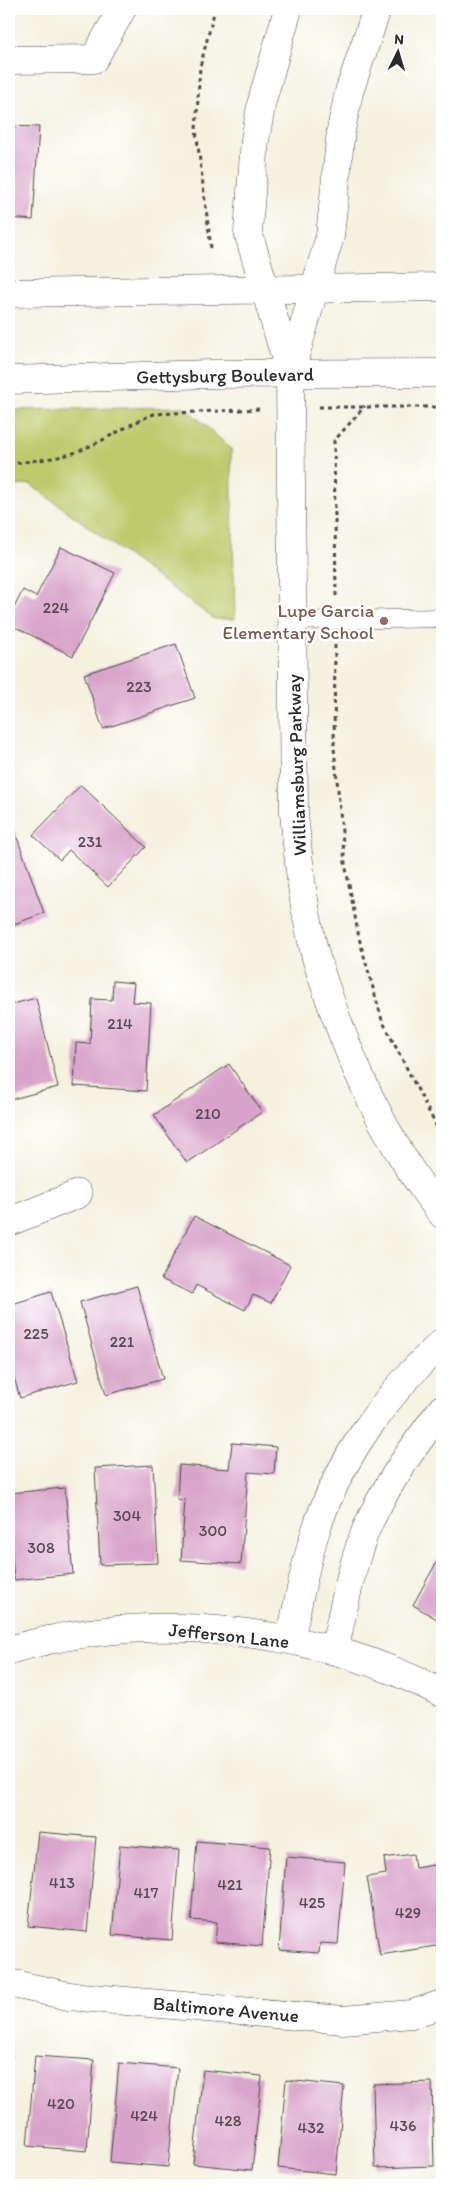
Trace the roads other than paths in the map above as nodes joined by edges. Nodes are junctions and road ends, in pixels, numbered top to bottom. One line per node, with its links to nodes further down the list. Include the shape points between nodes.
1 (122, 9): 4 (street, via 94,60)
2 (288, 9): 7 (street, Williamsburg Parkway, via 262,101 250,180 248,232)
3 (377, 9): 6 (street, Williamsburg Parkway, via 349,92 341,130 330,236)
4 (9, 60)
5 (442, 287): 6 (street)
6 (314, 289): 7 (street); 9 (street, Williamsburg Parkway)
7 (266, 290): 8 (street); 9 (street, Williamsburg Parkway)
8 (9, 294)
9 (290, 373): 10 (street, Gettysburg Boulevard); 11 (street, Gettysburg Boulevard); 13 (street, Williamsburg Parkway)
10 (442, 373)
11 (9, 380)
12 (442, 618): 13 (lane)
13 (292, 621): 15 (street, Williamsburg Parkway, via 294,813 312,942 344,1042 368,1095 396,1147)
14 (78, 1194): 16 (street)
15 (442, 1214)
16 (9, 1222)
17 (442, 1342): 19 (street, via 378,1412 333,1490 316,1533)
18 (442, 1409): 21 (street, via 408,1454 368,1525 356,1557)
19 (290, 1640): 20 (street, Jefferson Lane, via 243,1633 160,1628 67,1637); 21 (street, Jefferson Lane)
20 (9, 1650)
21 (334, 1650): 22 (street, Jefferson Lane, via 381,1666)
22 (442, 1693)
23 (9, 1983): 24 (street, Baltimore Avenue, via 69,1996 343,2020 412,2014)
24 (442, 2004)

